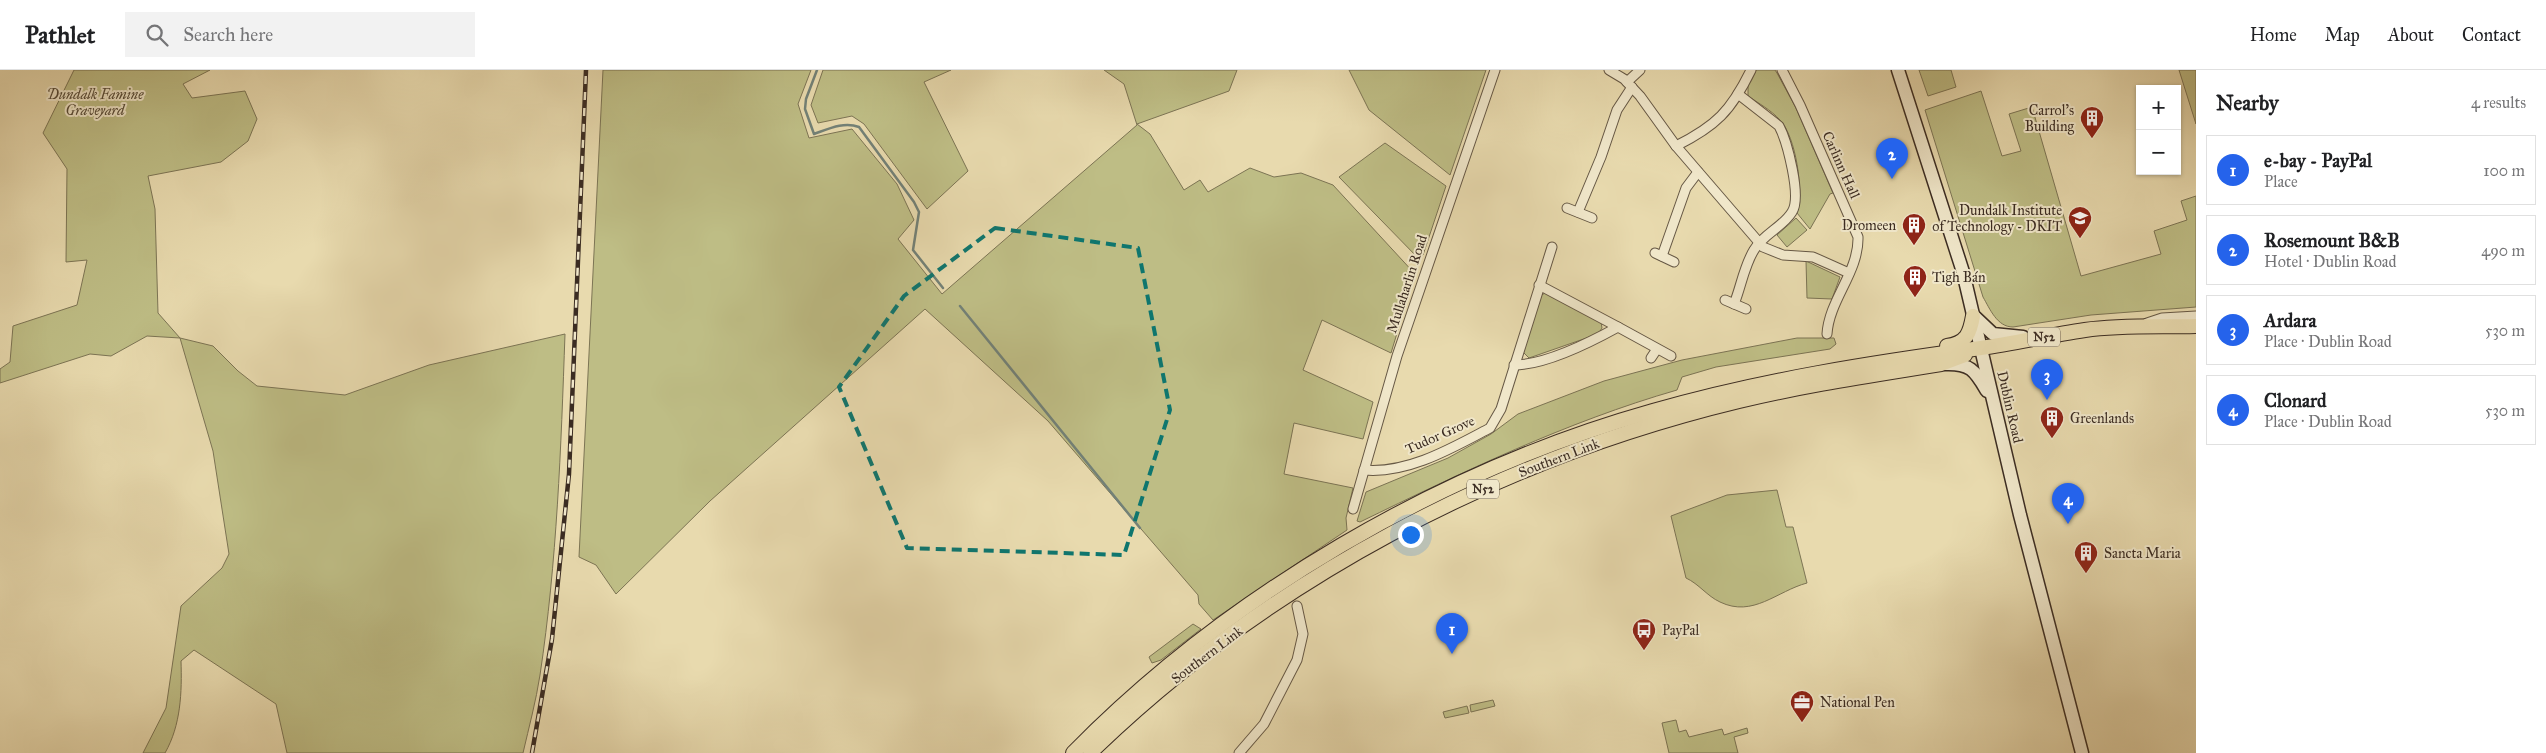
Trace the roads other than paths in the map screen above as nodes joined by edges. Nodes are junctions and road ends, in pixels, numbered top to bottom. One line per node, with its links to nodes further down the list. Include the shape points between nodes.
1 (1495, 70): 37 (street, Mullaharlin Road, via 1413,308)
2 (1609, 70): 7 (street)
3 (1640, 70): 7 (street)
4 (1751, 70): 8 (street)
5 (1782, 70): 17 (street, Carlinn Hall, via 1856,231 1857,249)
6 (1898, 70): 22 (main road, Dublin Road, via 1950,227)
7 (1630, 85): 9 (street); 12 (street, via 1617,110)
8 (1738, 94): 9 (street, via 1707,130); 14 (street, via 1779,126 1789,152 1793,181 1793,212)
9 (1676, 146): 10 (street)
10 (1698, 172): 14 (street); 16 (street, via 1686,188 1658,255)
11 (1567, 208): 12 (street)
12 (1578, 212): 13 (street)
13 (1592, 218)
14 (1758, 243): 17 (street, via 1776,253 1808,256); 20 (street)
15 (1552, 248): 18 (street, Tudor Grove)
16 (1674, 262)
17 (1849, 273): 27 (street, Carlinn Hall, via 1831,314)
18 (1539, 285): 24 (street); 35 (street, Tudor Grove)
19 (1725, 300): 20 (street)
20 (1734, 304): 21 (street)
21 (1746, 309)
22 (1974, 316): 28 (main road, via 1993,334); 30 (main road, Dublin Road); 33 (main road, via 1970,334 1960,342)
23 (2196, 316): 26 (street, via 2162,318)
24 (1618, 326): 29 (street); 35 (street, via 1566,352)
25 (2196, 326): 26 (main road, N52)
26 (2136, 328): 28 (main road, N52)
27 (1827, 334)
28 (2040, 337): 30 (main road, N52)
29 (1656, 348): 31 (street); 32 (street)
30 (1981, 348): 33 (main road, N52); 34 (main road, Southern Link / N52); 36 (main road, Dublin Road)
31 (1670, 356)
32 (1651, 358)
33 (1888, 360): 40 (main road, Southern Link / N52, via 1740,388 1651,411 1542,449 1418,505 1321,556 1242,610 1162,672)
34 (1941, 364): 36 (main road, via 1960,364 1971,368); 41 (main road, Southern Link / N52, via 1748,399 1668,421 1577,451 1470,495 1351,556 1280,601 1176,677)
35 (1514, 365): 37 (street, Tudor Grove, via 1501,409 1490,428 1440,453 1392,470)
36 (1991, 398): 43 (main road, Dublin Road)
37 (1364, 470): 38 (street, Mullaharlin Road)
38 (1353, 509)
39 (1297, 606): 42 (street, via 1303,634 1297,660 1264,724)
40 (1072, 753)
41 (1090, 753)
42 (1239, 753)
43 (2082, 753)

